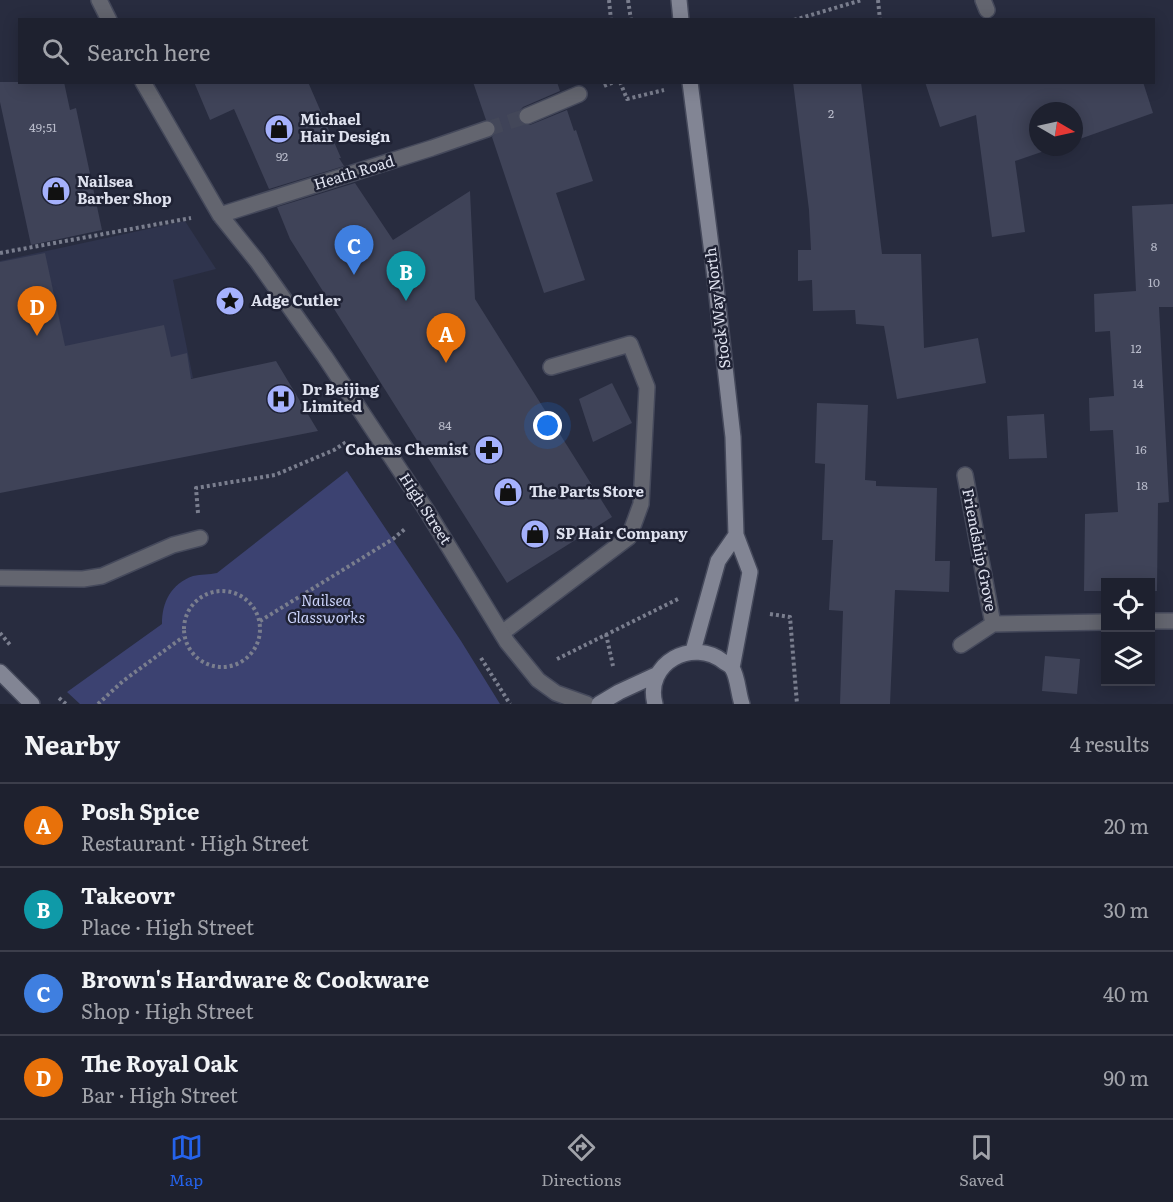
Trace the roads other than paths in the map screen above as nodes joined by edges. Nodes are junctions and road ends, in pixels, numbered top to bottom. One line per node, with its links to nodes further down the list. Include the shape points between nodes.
1 (99, 0): 3 (street)
2 (679, 0): 4 (main road)
3 (108, 18)
4 (681, 18)
5 (144, 84): 10 (street, High Street)
6 (690, 84): 13 (main road, Stock Way North, via 733,437)
7 (579, 94): 8 (street)
8 (527, 116)
9 (487, 129): 10 (street, Heath Road)
10 (220, 215): 20 (street, High Street, via 264,271 371,426)
11 (552, 367): 20 (street, via 630,344 647,387 641,504 629,537)
12 (965, 475): 19 (street, Friendship Grove)
13 (736, 535): 22 (main road, via 718,561); 23 (main road, Stock Way North, via 750,572)
14 (200, 538): 15 (street, via 173,545 102,576)
15 (0, 578)
16 (1155, 621): 17 (street)
17 (1173, 621)
18 (1101, 622): 19 (street, Friendship Grove)
19 (993, 624): 21 (street, Friendship Grove)
20 (502, 633): 29 (street, High Street, via 538,680 556,693)
21 (962, 645)
22 (693, 651): 23 (main road, via 715,654); 24 (main road, via 672,658)
23 (732, 668): 26 (main road, Stock Way North)
24 (658, 674): 30 (main road); 31 (main road)
25 (5, 678): 27 (main road); 28 (main road)
26 (740, 703)
27 (16, 704)
28 (32, 704)
29 (587, 704)
30 (599, 704)
31 (655, 704)

